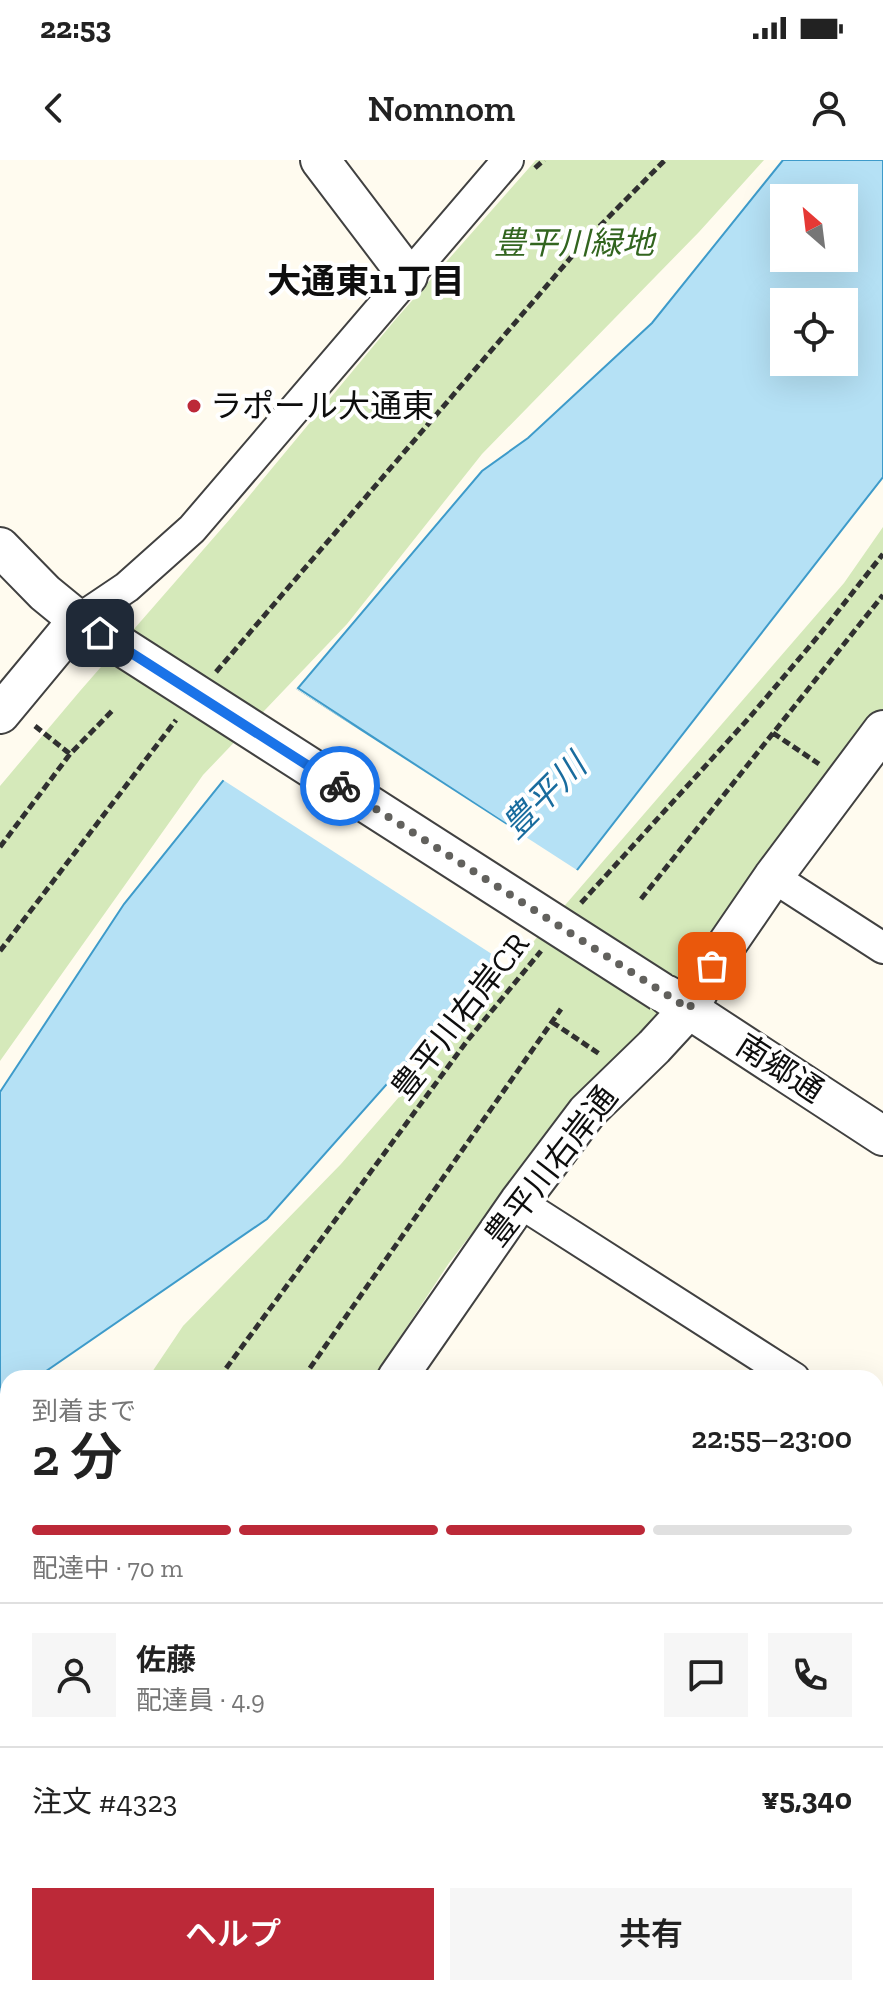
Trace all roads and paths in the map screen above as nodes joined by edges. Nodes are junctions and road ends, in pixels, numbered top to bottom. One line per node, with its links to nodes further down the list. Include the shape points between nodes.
1 (320, 160): 4 (street)
2 (508, 160): 4 (street)
3 (665, 160): 9 (path, via 585,241)
4 (408, 276): 8 (street, via 192,529 127,587)
5 (0, 547): 8 (street, 南郷通)
6 (883, 554): 20 (path, via 749,718)
7 (883, 595): 14 (path)
8 (78, 620): 12 (street); 24 (street, 南郷通, bridge)
9 (207, 683)
10 (112, 711): 15 (path)
11 (176, 719): 23 (path)
12 (18, 720): 15 (path)
13 (883, 730): 16 (street, 豊平川右岸通)
14 (773, 733): 16 (path); 19 (path)
15 (70, 754): 17 (path)
16 (844, 782): 18 (street, 豊平川右岸通)
17 (0, 847)
18 (773, 877): 22 (street); 24 (street, 豊平川右岸通, via 712,966)
19 (641, 899)
20 (576, 909)
21 (546, 945): 30 (path, 豊平川右岸CR, via 467,1041)
22 (883, 948)
23 (0, 951)
24 (675, 1000): 28 (street, 南郷通); 29 (street, 豊平川右岸通, via 654,1047 587,1112)
25 (561, 1009): 26 (path)
26 (552, 1022): 27 (path); 31 (path)
27 (602, 1057)
28 (883, 1136)
29 (519, 1202): 32 (street, 豊平川右岸通); 33 (street)
30 (225, 1370)
31 (309, 1370)
32 (403, 1370)
33 (782, 1370)

